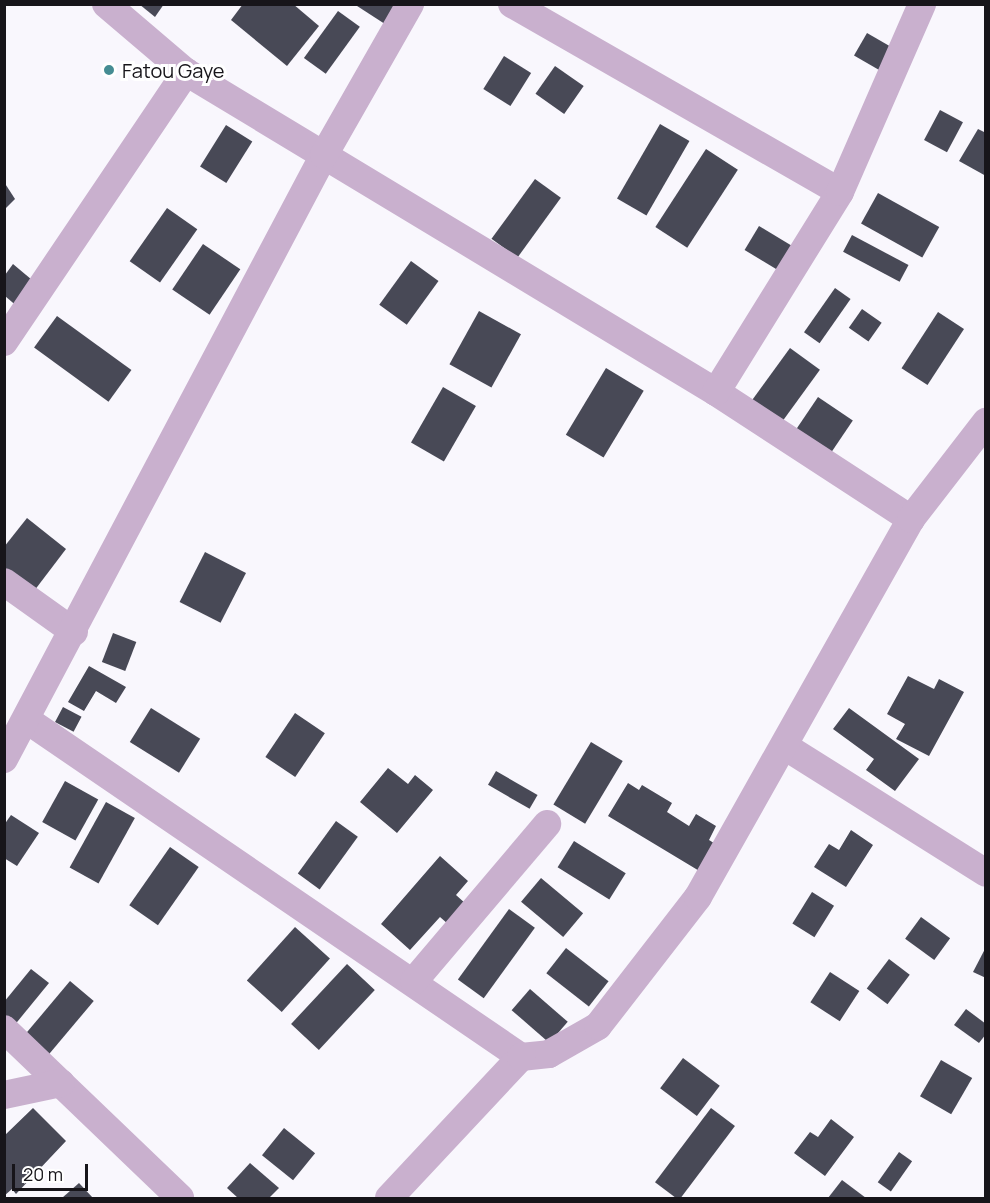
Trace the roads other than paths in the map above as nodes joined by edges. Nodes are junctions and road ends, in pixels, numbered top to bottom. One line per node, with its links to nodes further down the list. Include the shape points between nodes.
1 (106, 4): 5 (street)
2 (410, 4): 6 (street)
3 (512, 4): 7 (street)
4 (922, 4): 7 (street)
5 (186, 72): 6 (street); 8 (street)
6 (324, 155): 9 (street); 13 (street)
7 (840, 192): 9 (street)
8 (4, 342)
9 (716, 392): 11 (street)
10 (986, 422): 11 (street)
11 (911, 519): 15 (street)
12 (4, 582): 13 (street)
13 (74, 632): 14 (street)
14 (27, 720): 16 (street); 19 (street)
15 (786, 747): 18 (street); 21 (street, via 698,897 598,1026 549,1054)
16 (4, 759)
17 (547, 824): 19 (street)
18 (986, 873)
19 (414, 981): 21 (street)
20 (4, 1029): 22 (street)
21 (521, 1057): 25 (street)
22 (61, 1083): 23 (street); 24 (street)
23 (4, 1095)
24 (180, 1198)
25 (389, 1198)

